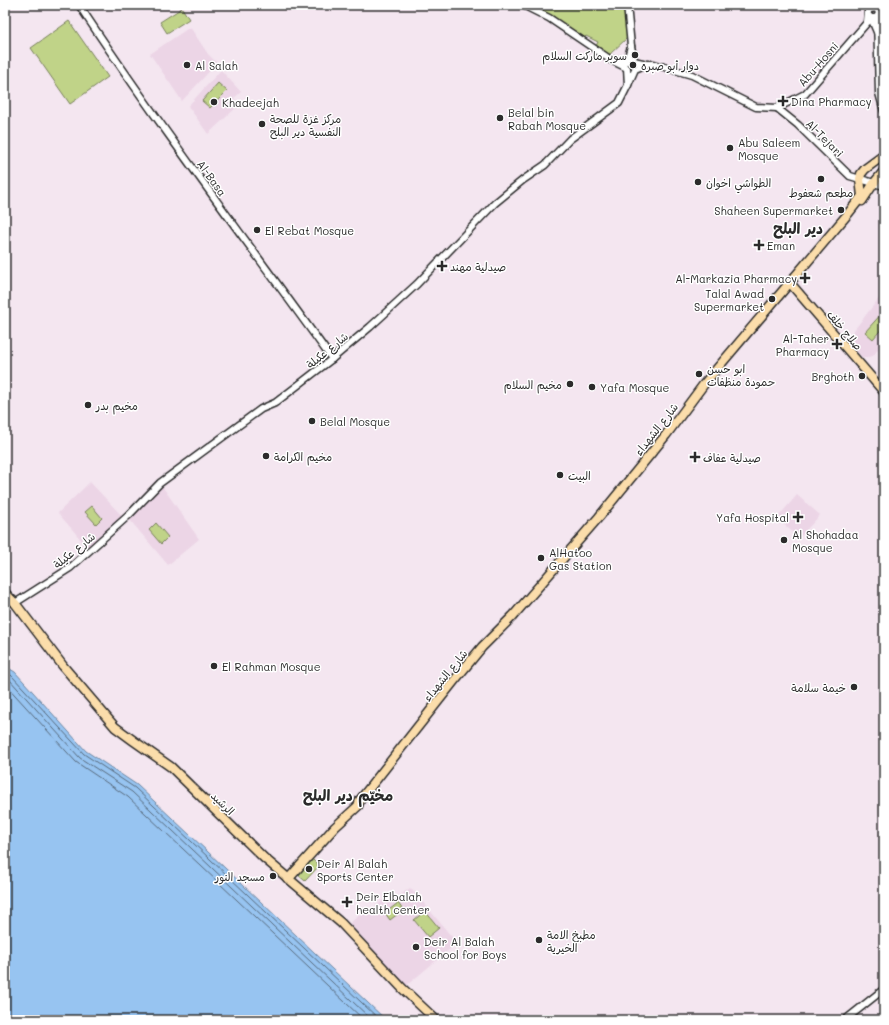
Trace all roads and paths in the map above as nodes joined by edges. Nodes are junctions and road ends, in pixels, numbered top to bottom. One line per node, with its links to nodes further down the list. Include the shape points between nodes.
1 (79, 5): 23 (street, Al-Basa, via 120,68)
2 (523, 5): 6 (street, via 548,18)
3 (627, 5): 5 (street)
4 (875, 10): 13 (street, Abu-Hosni, via 866,24 805,94); 14 (street, via 879,93)
5 (631, 46): 7 (street); 8 (street)
6 (611, 60): 7 (street); 10 (street)
7 (627, 61): 8 (street); 10 (street)
8 (634, 61): 9 (street); 11 (street)
9 (647, 64): 11 (street); 13 (street, via 692,75 756,107)
10 (627, 68): 11 (street); 12 (street)
11 (634, 69): 12 (street, شارع عكيلة)
12 (628, 85): 23 (street, شارع عكيلة, via 619,103 570,139 545,165 495,203 394,306)
13 (777, 108): 18 (street, Al-Tejari, via 798,125 847,174)
14 (884, 110)
15 (884, 155): 18 (main road, via 865,169)
16 (884, 172): 17 (street); 19 (main road, شارع الشهداء)
17 (884, 177)
18 (860, 179): 19 (street, Al-Tejari); 22 (main road, شارع الشهداء, via 862,196)
19 (874, 183): 20 (street, Al-Tejari); 21 (main road, شارع الشهداء)
20 (884, 187): 21 (street)
21 (866, 195): 22 (main road, شارع الشهداء, via 844,225)
22 (793, 283): 24 (main road); 25 (main road, صلاح خلف); 28 (main road, شارع الشهداء, via 704,384 599,517 482,647 404,742 358,806)
23 (332, 359): 27 (street, شارع عكيلة, via 275,403 261,409 160,483 118,526 70,568)
24 (884, 387)
25 (884, 392)
26 (5, 593): 27 (main road, الرشيد)
27 (15, 603): 28 (main road, الرشيد, via 63,666 115,727 171,766)
28 (287, 878): 30 (main road, الرشيد, via 341,923)
29 (884, 989): 31 (street)
30 (436, 1020)
31 (845, 1020)

